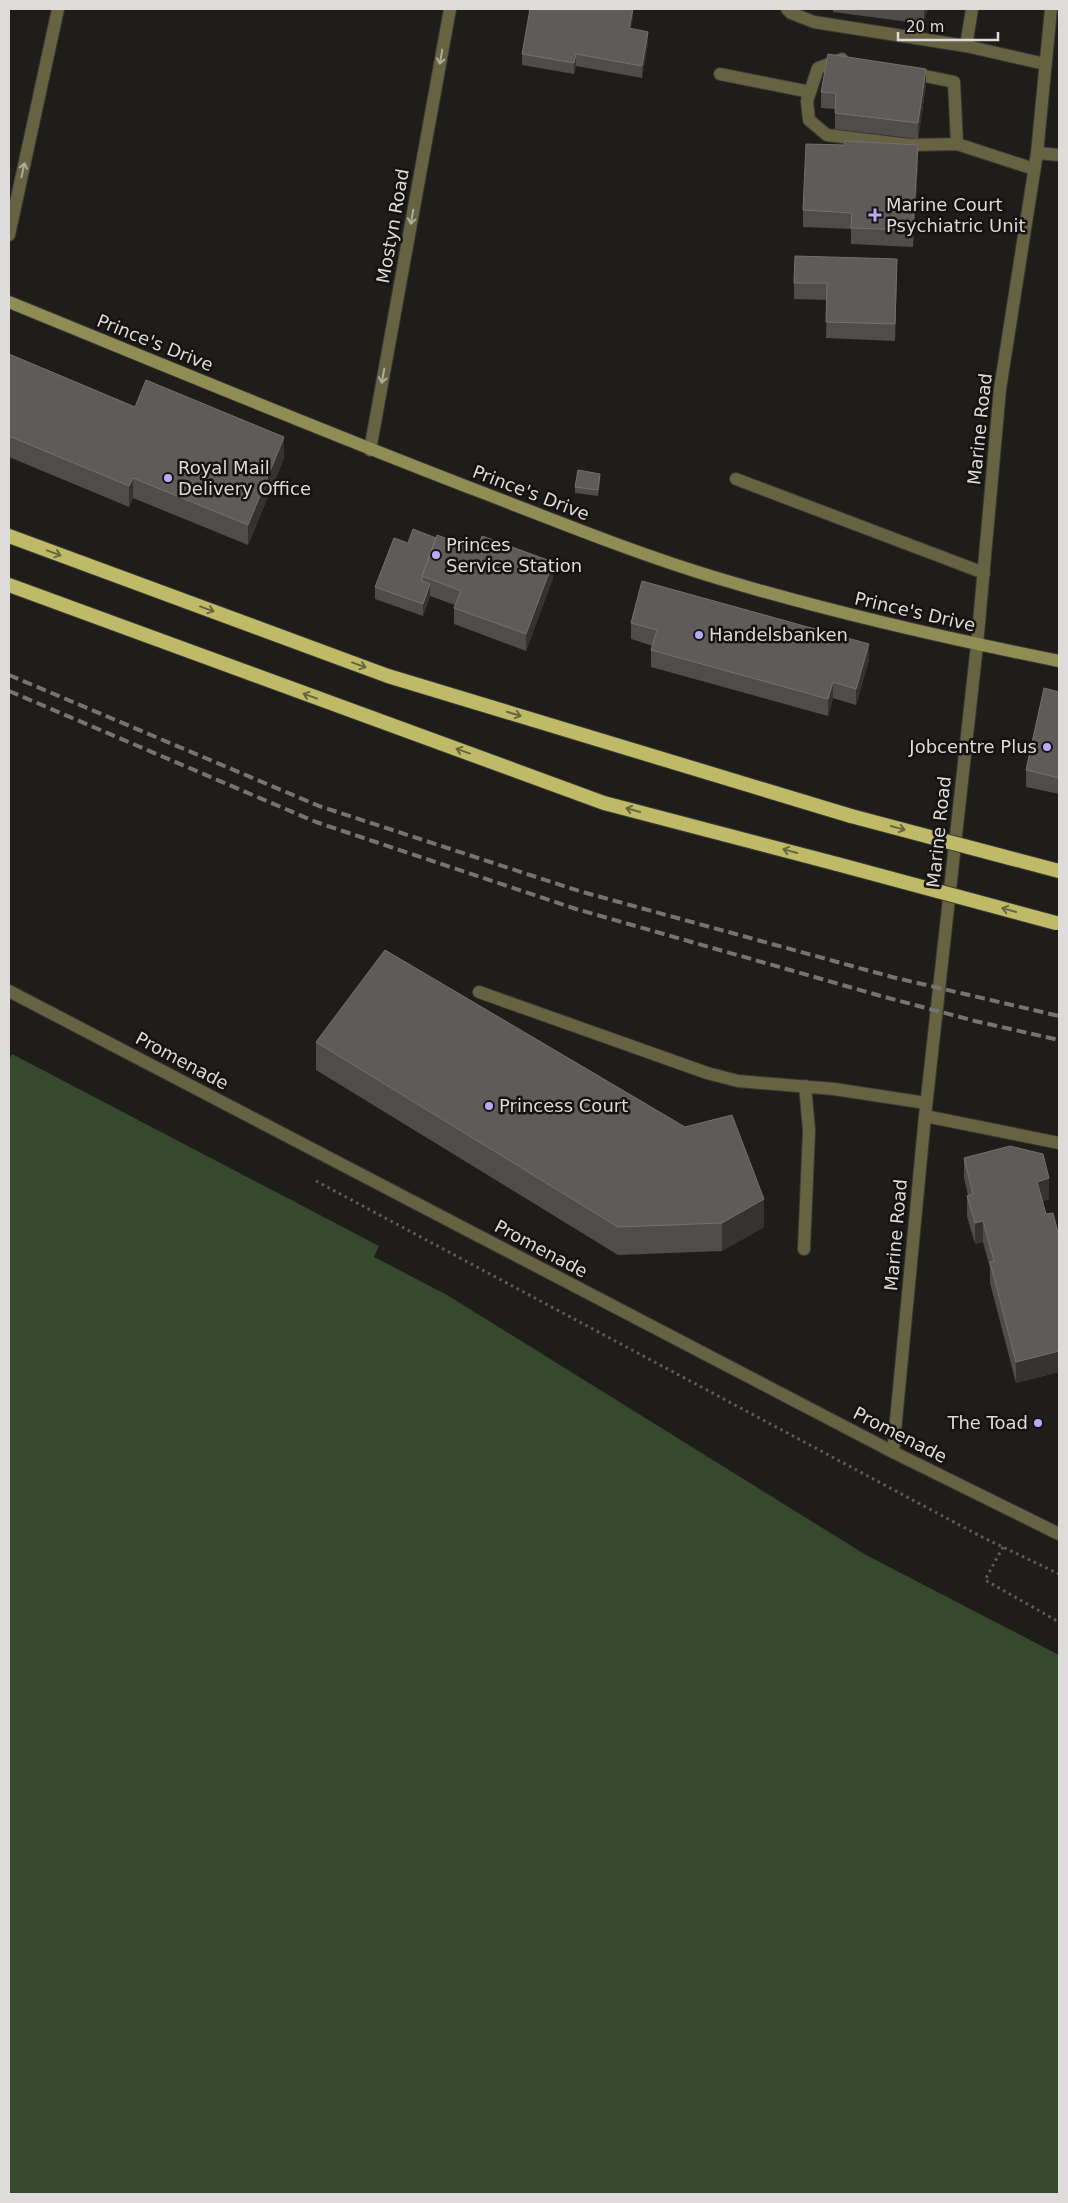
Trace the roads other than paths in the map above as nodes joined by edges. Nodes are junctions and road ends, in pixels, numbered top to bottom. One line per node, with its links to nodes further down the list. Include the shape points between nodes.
1 (58, 9): 16 (street, one-way to 1)
2 (450, 9): 18 (street, Mostyn Road, one-way to 18)
3 (788, 9): 6 (street, via 814,22)
4 (972, 9): 6 (street)
5 (1050, 9): 8 (street, Marine Road)
6 (966, 46): 8 (street)
7 (853, 61): 11 (street, via 844,59 818,68)
8 (1045, 64): 13 (street, Marine Road)
9 (899, 71): 12 (street, via 954,82)
10 (720, 74): 11 (street)
11 (810, 92): 12 (street, via 807,101 809,120 827,136 910,146)
12 (957, 144): 15 (street)
13 (1036, 153): 14 (street); 15 (street, Marine Road)
14 (1059, 155)
15 (1034, 169): 21 (street, Marine Road, via 1000,389)
16 (9, 235)
17 (9, 302): 18 (main road, Prince's Drive)
18 (370, 450): 23 (main road, Prince's Drive, via 715,578)
19 (736, 479): 21 (street)
20 (9, 536): 25 (highway, one-way to 25, bridge, via 388,676 851,816)
21 (984, 573): 23 (street, Marine Road)
22 (9, 586): 26 (highway, one-way to 22, bridge, via 604,803)
23 (977, 645): 24 (main road, Prince's Drive); 30 (street, Marine Road)
24 (1059, 661)
25 (1059, 871)
26 (1058, 923)
27 (9, 990): 33 (street, Promenade)
28 (479, 992): 29 (street, via 707,1073 738,1081)
29 (805, 1086): 30 (street); 32 (street, via 809,1130)
30 (926, 1110): 31 (street); 33 (street, Marine Road)
31 (1059, 1143)
32 (804, 1249)
33 (893, 1452): 34 (street, Promenade)
34 (1059, 1534)

